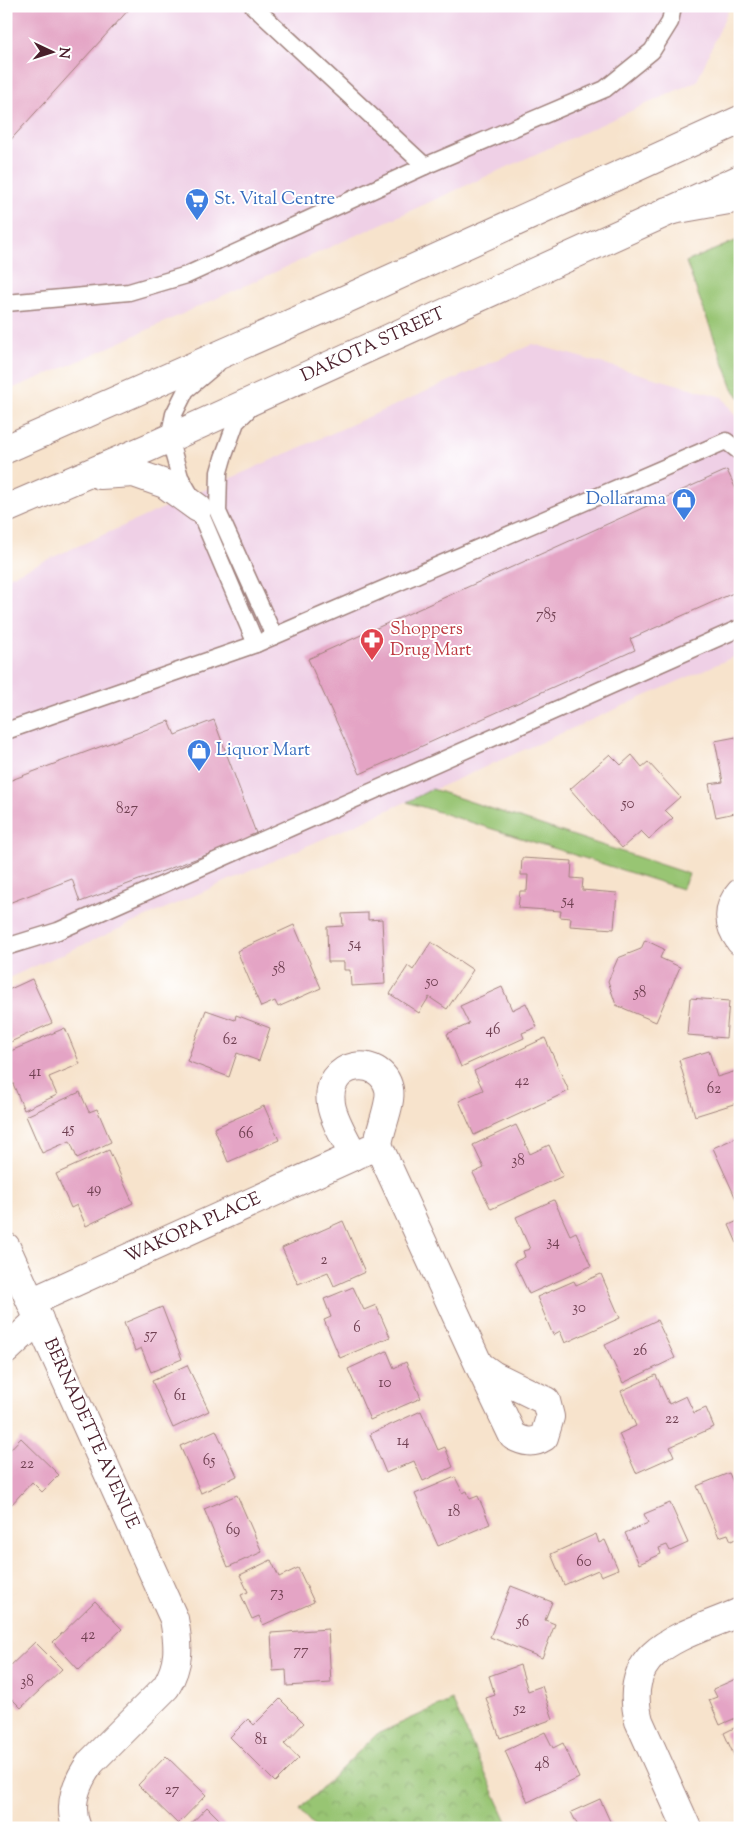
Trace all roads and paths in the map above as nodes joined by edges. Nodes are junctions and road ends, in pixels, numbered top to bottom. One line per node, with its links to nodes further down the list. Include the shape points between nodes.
1 (253, 6): 4 (lane)
2 (673, 6): 4 (lane, via 670,22 652,51 606,88)
3 (740, 120): 9 (street)
4 (425, 166): 8 (lane, via 181,278 128,292)
5 (740, 179): 7 (street, DAKOTA STREET)
6 (740, 198): 7 (street)
7 (667, 212): 10 (street, DAKOTA STREET)
8 (6, 303)
9 (240, 346): 11 (lane, via 186,390 174,414); 12 (street)
10 (263, 395): 11 (street, DAKOTA STREET); 18 (lane, via 236,422 218,472 218,512)
11 (169, 438): 14 (street, DAKOTA STREET); 15 (lane, via 180,477)
12 (6, 449)
13 (740, 452): 18 (lane, via 726,441)
14 (81, 477): 15 (street, via 134,473 165,484); 16 (street, DAKOTA STREET)
15 (198, 508): 19 (lane)
16 (6, 509)
17 (740, 628): 23 (lane, via 58,931)
18 (274, 636): 19 (lane)
19 (256, 644): 20 (lane)
20 (6, 731)
21 (740, 893): 22 (street, via 732,901 729,916 733,932)
22 (740, 941)
23 (6, 947)
24 (378, 1145): 25 (street, WAKOPA PLACE); 25 (street, via 389,1100 385,1079 366,1066 341,1071 333,1080 331,1105); 29 (street)
25 (354, 1156): 27 (street, WAKOPA PLACE)
26 (6, 1247): 27 (street, BERNADETTE AVENUE)
27 (35, 1311): 28 (street, WAKOPA PLACE); 31 (street, BERNADETTE AVENUE, via 174,1619 179,1654 174,1674 166,1687 90,1762 80,1777 73,1803)
28 (6, 1350)
29 (479, 1365)
30 (740, 1612): 32 (street, via 658,1650 646,1661 635,1686 639,1721)
31 (77, 1828)
32 (687, 1828)

